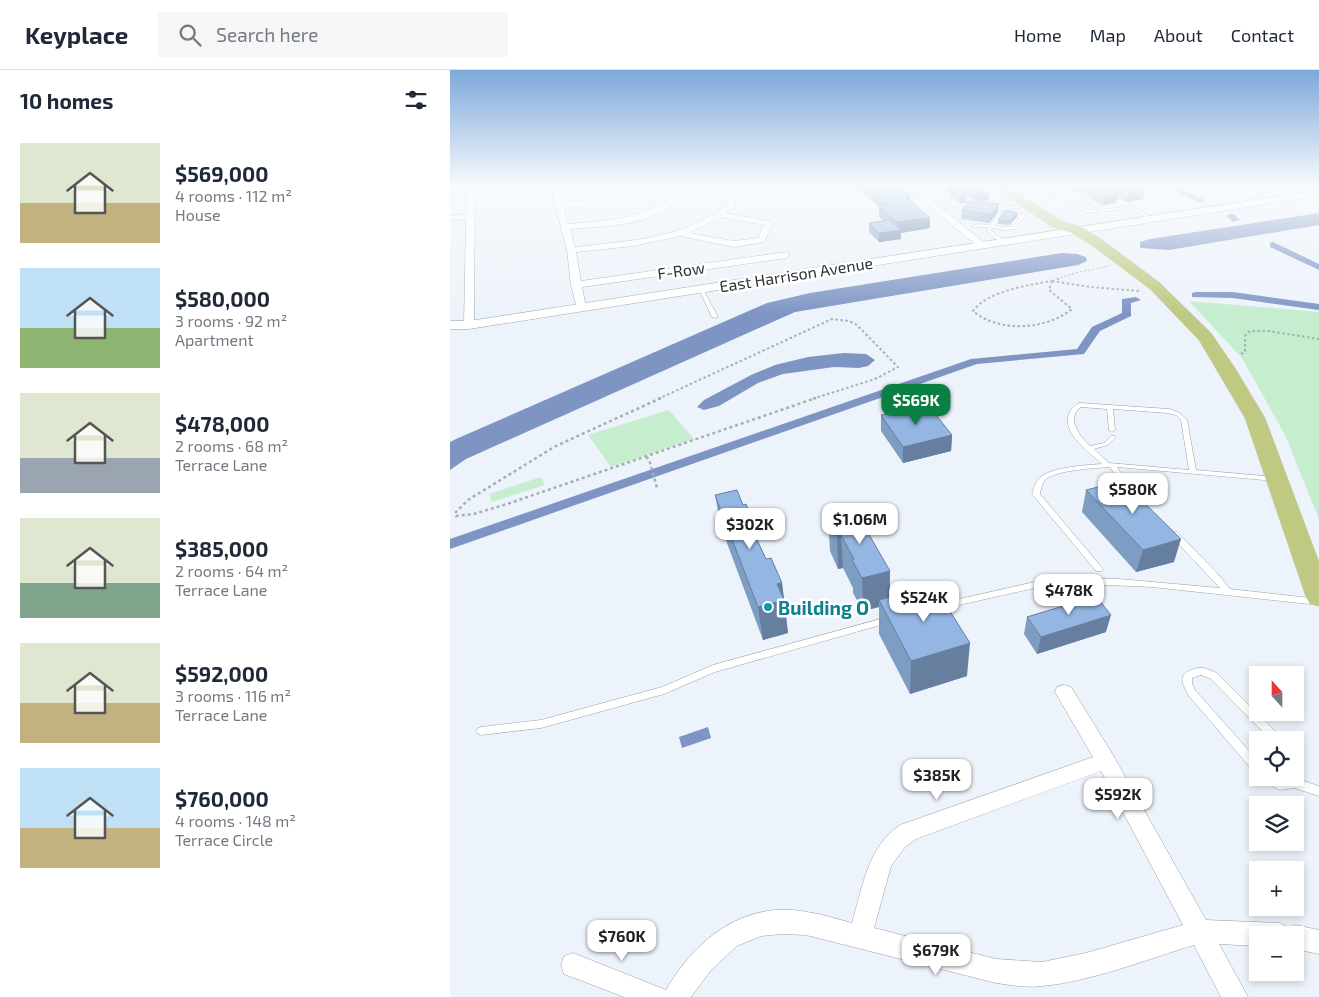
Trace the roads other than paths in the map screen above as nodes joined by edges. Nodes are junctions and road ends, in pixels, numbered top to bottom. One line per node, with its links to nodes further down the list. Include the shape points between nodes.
1 (470, 228): 20 (street)
2 (564, 228): 13 (street)
3 (693, 228): 10 (street)
4 (767, 228): 10 (street, via 761,240 734,244)
5 (960, 228): 12 (street)
6 (989, 228): 11 (lane)
7 (1071, 228): 9 (main road)
8 (1089, 228): 9 (main road, East Harrison Avenue)
9 (1077, 230): 11 (main road, East Harrison Avenue); 26 (main road, via 1128,265 1205,337 1255,418)
10 (680, 234): 13 (street)
11 (1004, 242): 12 (main road, East Harrison Avenue)
12 (983, 246): 16 (main road, East Harrison Avenue)
13 (570, 250): 15 (street)
14 (786, 255): 15 (street, F-Row)
15 (576, 285): 17 (street)
16 (701, 289): 17 (main road, East Harrison Avenue); 18 (lane)
17 (581, 307): 20 (main road, East Harrison Avenue)
18 (715, 317)
19 (450, 325): 20 (main road, East Harrison Avenue)
20 (469, 325): 21 (main road)
21 (450, 330)
22 (1110, 407): 23 (lane, via 1113,434 1106,444); 23 (lane, via 1080,405 1072,412 1074,432); 25 (lane, via 1178,414 1184,420)
23 (1090, 448): 24 (lane)
24 (1110, 465): 25 (lane); 27 (lane); 29 (lane, via 1046,477 1036,494)
25 (1193, 472): 26 (lane)
26 (1278, 479): 31 (main road)
27 (1131, 492)
28 (1166, 526): 30 (lane)
29 (1099, 569)
30 (1229, 593): 32 (lane); 33 (lane, via 1109,581 1052,581)
31 (1319, 596)
32 (1319, 602)
33 (930, 608)
34 (895, 618): 36 (lane, via 714,669 664,690 541,724)
35 (1064, 692): 39 (street)
36 (481, 731)
37 (1267, 731): 38 (lane, via 1214,676 1204,671 1195,671 1188,676 1187,684 1192,693)
38 (1249, 759)
39 (1106, 761): 42 (street); 44 (street, via 908,832 888,850 881,863)
40 (1304, 785): 41 (lane)
41 (1319, 791)
42 (1199, 932): 43 (street); 44 (street, via 1086,965 1042,974 996,970); 50 (street)
43 (1249, 933)
44 (860, 936): 49 (street, via 806,923 760,923 738,931 718,944 700,962)
45 (1304, 939): 46 (street)
46 (1319, 942)
47 (573, 965): 48 (street)
48 (657, 997)
49 (676, 997)
50 (1235, 997)

